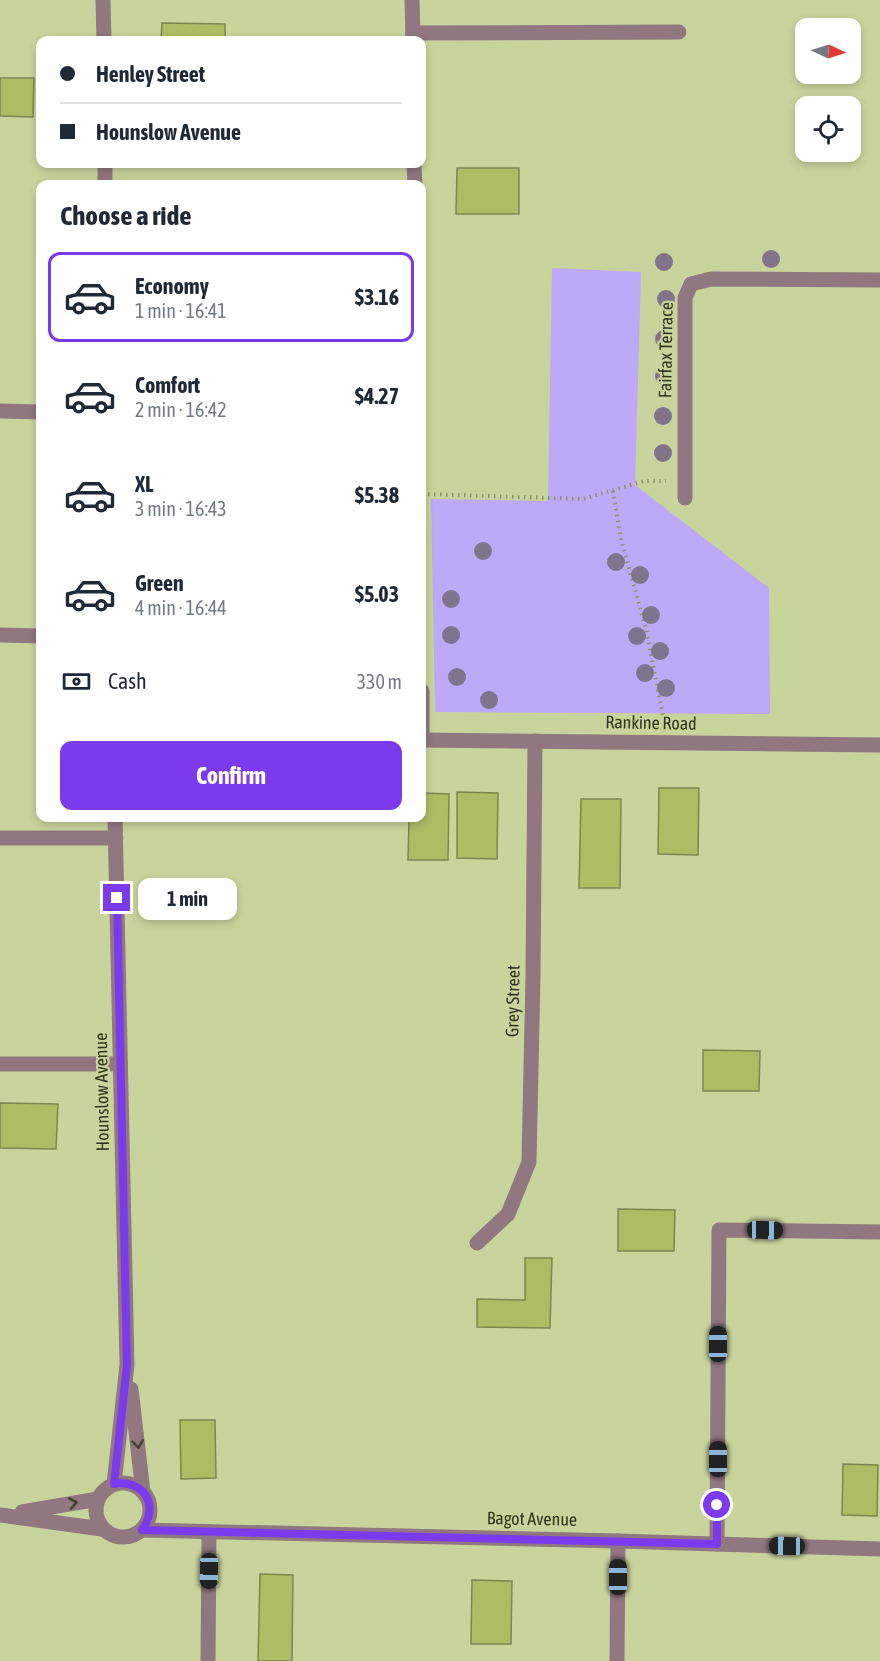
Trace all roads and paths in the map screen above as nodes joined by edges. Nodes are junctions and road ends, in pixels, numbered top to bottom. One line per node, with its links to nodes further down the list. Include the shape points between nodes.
1 (103, 0): 4 (street)
2 (412, 0): 5 (street)
3 (679, 32): 6 (street)
4 (104, 36)
5 (413, 36)
6 (426, 37)
7 (880, 280): 13 (street, Fairfax Terrace, via 711,279 691,284 685,298)
8 (0, 411): 9 (street)
9 (36, 412)
10 (670, 481): 11 (path, via 644,481)
11 (613, 490): 12 (path, via 583,499); 16 (path)
12 (426, 494)
13 (685, 498)
14 (0, 635): 15 (street)
15 (36, 636)
16 (663, 716)
17 (426, 740): 18 (street, Rankine Road)
18 (535, 741): 19 (street, Rankine Road); 26 (street, Grey Street, via 529,1162 508,1214)
19 (880, 746)
20 (115, 822): 22 (street, Hounslow Avenue)
21 (0, 838): 22 (street)
22 (116, 838): 24 (street, Hounslow Avenue)
23 (0, 1064): 24 (street)
24 (120, 1064): 27 (street, Hounslow Avenue)
25 (880, 1232): 38 (street, via 719,1230)
26 (477, 1243)
27 (127, 1365): 28 (street, Hounslow Avenue); 29 (street, Hounslow Avenue, one-way to 29)
28 (114, 1484): 29 (street, via 132,1484); 30 (street)
29 (143, 1492): 31 (street, via 150,1504)
30 (98, 1499): 32 (street, one-way to 30); 33 (street, via 95,1512)
31 (150, 1514): 34 (street); 35 (street, Bagot Avenue)
32 (4, 1515): 33 (street)
33 (102, 1528): 34 (street, via 126,1538)
34 (142, 1530): 35 (street, Bagot Avenue)
35 (184, 1531): 36 (street, Bagot Avenue)
36 (209, 1532): 37 (street, Bagot Avenue); 40 (street)
37 (618, 1541): 38 (street, Bagot Avenue); 41 (street)
38 (717, 1544): 39 (street, Bagot Avenue)
39 (880, 1549)
40 (208, 1661)
41 (617, 1661)

